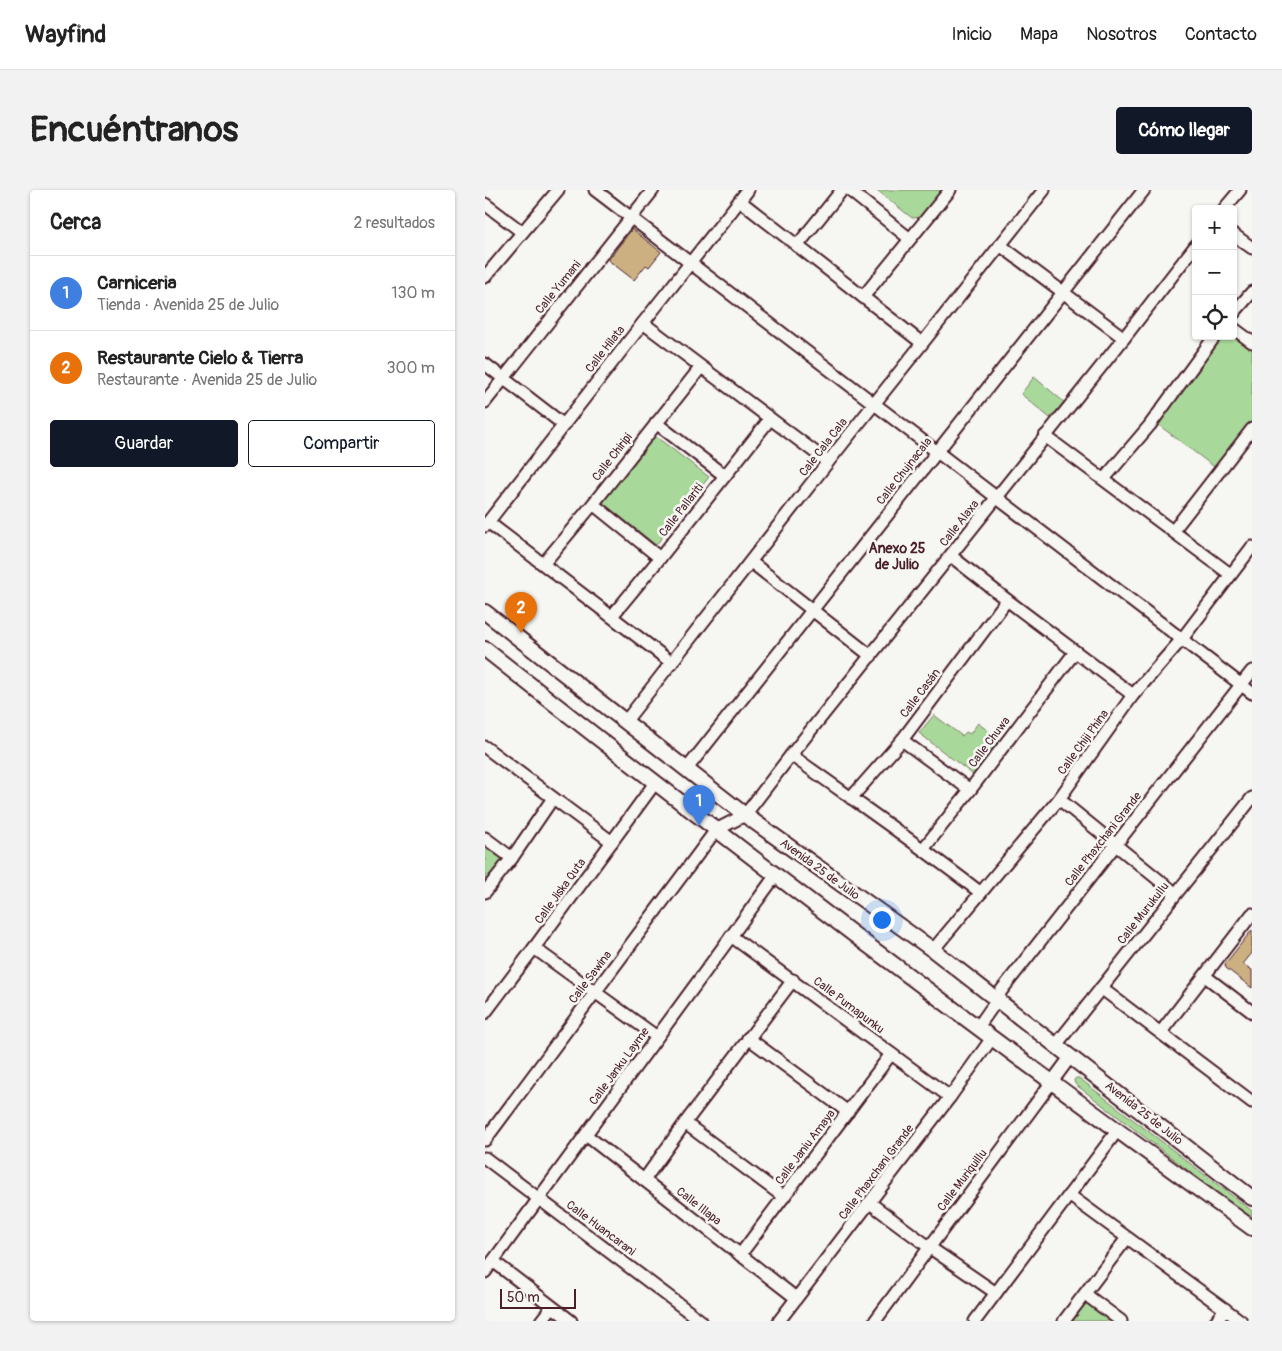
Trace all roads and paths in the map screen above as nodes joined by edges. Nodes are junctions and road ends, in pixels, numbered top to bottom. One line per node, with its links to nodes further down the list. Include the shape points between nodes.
1 (557, 190): 15 (street)
2 (595, 190): 14 (street)
3 (653, 190): 14 (street, Calle Yumani)
4 (748, 190): 11 (street, Calle Hilata)
5 (842, 190): 19 (street)
6 (849, 190): 17 (street)
7 (950, 190): 17 (street)
8 (1044, 190): 18 (street, Cale Cala Cala)
9 (1144, 190): 24 (street, Calle Chujnacala)
10 (1239, 190): 13 (street)
11 (740, 201): 19 (street); 22 (street, Calle Hilata)
12 (485, 204): 15 (street)
13 (1227, 205)
14 (631, 218): 22 (street); 36 (street, Calle Yumani)
15 (522, 232): 23 (street)
16 (1237, 237): 20 (street)
17 (910, 239): 26 (street)
18 (1001, 245): 24 (street); 33 (street, Cale Cala Cala)
19 (797, 246): 26 (street)
20 (1252, 248)
21 (1192, 250): 30 (street, Calle Alaxa)
22 (691, 264): 28 (street, Calle Hilata); 38 (street)
23 (485, 277)
24 (1063, 292): 30 (street); 44 (street, Calle Chujnacala)
25 (1252, 292): 27 (street)
26 (863, 297): 33 (street)
27 (1237, 309)
28 (643, 323): 35 (street); 41 (street, Calle Hilata)
29 (1237, 331): 32 (street)
30 (1124, 338): 43 (street, Calle Alaxa)
31 (1212, 340): 47 (street, via 1150,425)
32 (1252, 342)
33 (922, 344): 38 (street, Cale Cala Cala)
34 (485, 364): 36 (street)
35 (701, 367): 39 (street); 40 (street, Calle Chiripi)
36 (503, 378): 37 (street, Calle Yumani); 41 (street)
37 (485, 402)
38 (874, 404): 44 (street); 45 (street, Cale Cala Cala)
39 (771, 419): 45 (street); 46 (street, Calle Pallariti)
40 (656, 423): 46 (street); 49 (street, Calle Chiripi)
41 (564, 425): 50 (street, Calle Hilata)
42 (1252, 429): 51 (street)
43 (1045, 436): 47 (street); 48 (street, Calle Alaxa)
44 (937, 452): 48 (street); 59 (street, Calle Chujnacala)
45 (828, 462): 55 (street, Cale Cala Cala)
46 (725, 476): 54 (street, Calle Pallariti)
47 (1104, 480): 51 (street)
48 (997, 498): 53 (street, Calle Alaxa); 62 (street)
49 (593, 504): 54 (street); 56 (street, Calle Chiripi)
50 (487, 524): 56 (street)
51 (1173, 531): 57 (street)
52 (1252, 548): 57 (street, Calle Chiji Phina)
53 (951, 556): 58 (street); 65 (street, Calle Alaxa)
54 (660, 558): 61 (street, Calle Pallariti)
55 (751, 562): 59 (street); 66 (street, Cale Cala Cala)
56 (544, 563): 61 (street)
57 (1231, 574): 62 (street, Calle Chiji Phina)
58 (1007, 600): 64 (street); 72 (street, Calle Casán)
59 (811, 610): 65 (street); 75 (street, Calle Chujnacala)
60 (485, 612): 71 (main road, Avenida 25 de Julio)
61 (612, 616): 66 (street)
62 (1182, 639): 68 (street); 70 (street, Calle Chiji Phina)
63 (485, 649): 76 (main road)
64 (1075, 652): 70 (street); 77 (street, Calle Chuwa)
65 (871, 656): 74 (street, Calle Alaxa)
66 (672, 663): 71 (street, Cale Cala Cala)
67 (1252, 671): 68 (street, Calle Phaxchani Grande)
68 (1241, 684): 69 (street); 86 (street, Calle Phaxchani Grande)
69 (1252, 693)
70 (1133, 695): 81 (street, Calle Chiji Phina)
71 (625, 722): 75 (main road, Avenida 25 de Julio)
72 (902, 740): 77 (street); 79 (street, Calle Casán)
73 (485, 747): 78 (street)
74 (791, 755): 79 (street); 82 (street, Calle Alaxa)
75 (686, 770): 82 (main road, Avenida 25 de Julio)
76 (655, 783): 83 (main road); 85 (street, Calle Jiska Quta)
77 (970, 790): 87 (street, Calle Chuwa)
78 (553, 798): 85 (street); 88 (street)
79 (851, 798): 87 (street)
80 (1252, 798): 92 (street, Calle Murukullu)
81 (1059, 799): 86 (street); 91 (street, Calle Chiji Phina)
82 (745, 815): 83 (street, Calle Alaxa); 96 (main road, Avenida 25 de Julio)
83 (717, 830): 89 (main road); 100 (street, Calle Sawina)
84 (485, 838): 88 (street)
85 (612, 842): 95 (street, Calle Jiska Quta)
86 (1117, 844): 92 (street); 101 (street, Calle Phaxchani Grande)
87 (924, 848): 91 (street)
88 (512, 858): 90 (street)
89 (776, 875): 94 (street, Calle Janku Layme); 104 (main road)
90 (485, 892)
91 (981, 893): 96 (street, Calle Chiji Phina)
92 (1175, 894): 99 (street, Calle Murukullu)
93 (1252, 914): 97 (street)
94 (731, 936): 98 (street, Calle Pumapunku); 106 (street, Calle Janku Layme)
95 (535, 948): 100 (street); 103 (street, Calle Jiska Quta)
96 (933, 950): 101 (main road, Avenida 25 de Julio)
97 (1205, 976): 102 (street); 105 (street)
98 (793, 980): 107 (street); 110 (street, Calle Pumapunku)
99 (1101, 988): 105 (street); 109 (street, Calle Murukullu)
100 (595, 993): 106 (street); 119 (street, Calle Sawina)
101 (997, 1000): 104 (street, Calle Phaxchani Grande); 109 (main road, Avenida 25 de Julio)
102 (1252, 1012)
103 (485, 1013)
104 (978, 1027): 108 (main road)
105 (1161, 1032): 114 (street)
106 (657, 1037): 118 (street, Calle Janku Layme)
107 (749, 1038): 115 (street); 116 (street)
108 (992, 1038): 112 (main road); 113 (street, Calle Phaxchani Grande)
109 (1056, 1045): 111 (main road, Avenida 25 de Julio)
110 (891, 1054): 113 (street, Calle Pumapunku); 115 (street, Calle Janiu Amaya)
111 (1071, 1056): 112 (street, Calle Muriquillu); 125 (main road, Avenida 25 de Julio)
112 (1052, 1082): 117 (main road); 129 (street, Calle Muriquillu)
113 (950, 1097): 126 (street, Calle Phaxchani Grande)
114 (1252, 1102)
115 (848, 1112): 123 (street, Calle Janiu Amaya)
116 (685, 1123): 121 (street); 123 (street)
117 (1117, 1130): 122 (street); 127 (main road)
118 (585, 1135): 121 (street, Calle Illapa); 124 (street, Calle Janku Layme)
119 (485, 1140)
120 (485, 1158): 124 (street, Calle Huancarani)
121 (644, 1180): 130 (street, Calle Illapa)
122 (1069, 1195): 128 (street); 133 (street)
123 (784, 1197): 130 (street, Calle Janiu Amaya)
124 (539, 1198): 131 (street, Calle Janku Layme); 140 (street, Calle Huancarani)
125 (1252, 1198)
126 (870, 1203): 129 (street); 135 (street, Calle Phaxchani Grande)
127 (1252, 1228)
128 (1127, 1238): 134 (street); 137 (street)
129 (929, 1248): 133 (street); 142 (street, Calle Muriquillu)
130 (740, 1255): 135 (street, Calle Illapa)
131 (493, 1261): 132 (street, Calle Janku Layme); 136 (street)
132 (485, 1272)
133 (996, 1293): 143 (street)
134 (1085, 1294): 144 (street); 145 (street)
135 (796, 1298): 141 (street, Calle Phaxchani Grande)
136 (552, 1307): 138 (street); 139 (street)
137 (1225, 1309): 146 (street); 147 (street)
138 (541, 1321)
139 (571, 1321)
140 (701, 1321)
141 (779, 1321)
142 (875, 1321)
143 (975, 1321)
144 (1064, 1321)
145 (1121, 1321)
146 (1216, 1321)
147 (1241, 1321)

